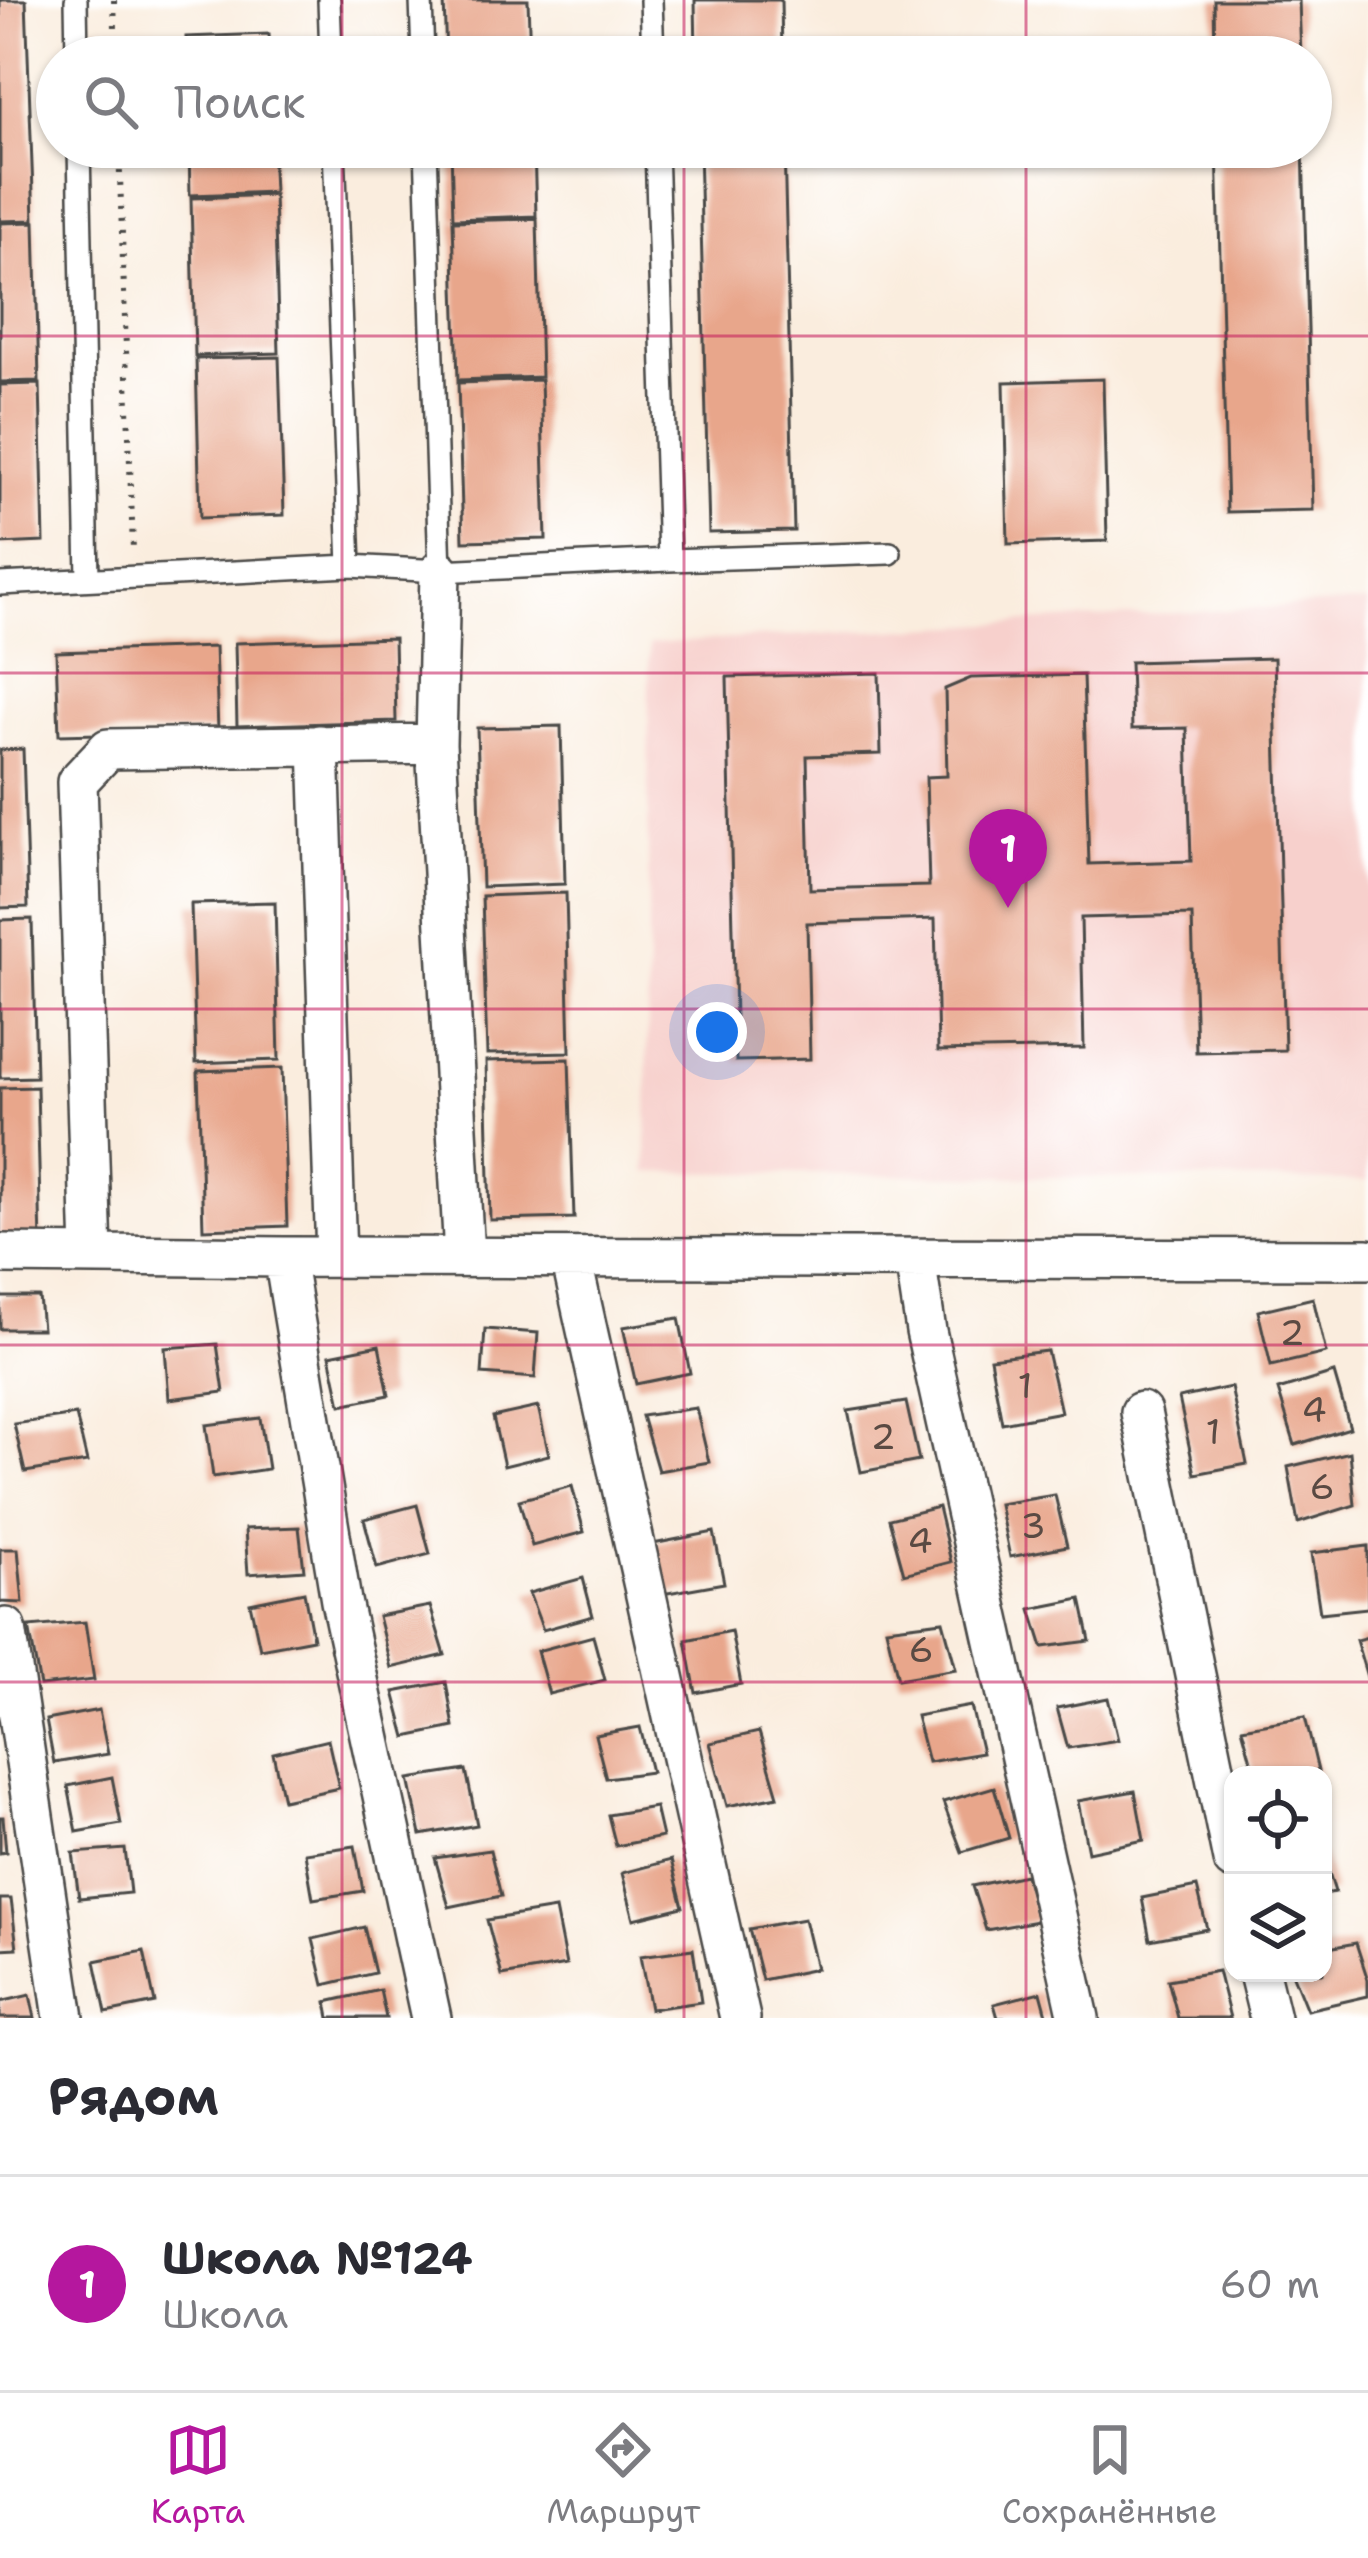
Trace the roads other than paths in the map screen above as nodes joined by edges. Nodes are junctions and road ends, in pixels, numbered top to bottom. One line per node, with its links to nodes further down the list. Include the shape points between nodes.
1 (76, 0): 5 (lane)
2 (329, 0): 6 (lane)
3 (422, 0): 7 (lane)
4 (651, 0): 8 (lane)
5 (77, 36)
6 (330, 36)
7 (423, 36)
8 (652, 36)
9 (79, 168): 17 (lane)
10 (335, 168): 15 (lane)
11 (427, 168): 16 (lane)
12 (657, 168): 14 (lane)
13 (890, 553): 14 (lane)
14 (669, 560): 16 (lane)
15 (350, 566): 16 (lane); 17 (lane)
16 (440, 572): 19 (street)
17 (88, 578): 18 (lane)
18 (0, 584)
19 (436, 744): 20 (street); 25 (street)
20 (319, 745): 22 (street, via 108,748 77,782); 24 (street)
21 (0, 1254): 22 (street)
22 (92, 1255): 23 (street)
23 (284, 1257): 24 (street); 34 (street, via 341,1601)
24 (336, 1257): 25 (street)
25 (464, 1258): 26 (street)
26 (571, 1258): 27 (street); 35 (street)
27 (915, 1259): 28 (street); 36 (street)
28 (1368, 1262)
29 (1141, 1412): 31 (street)
30 (6, 1628): 33 (street)
31 (1224, 1816)
32 (1260, 1982): 37 (street)
33 (64, 2018)
34 (431, 2018)
35 (740, 2018)
36 (1079, 2018)
37 (1270, 2018)

